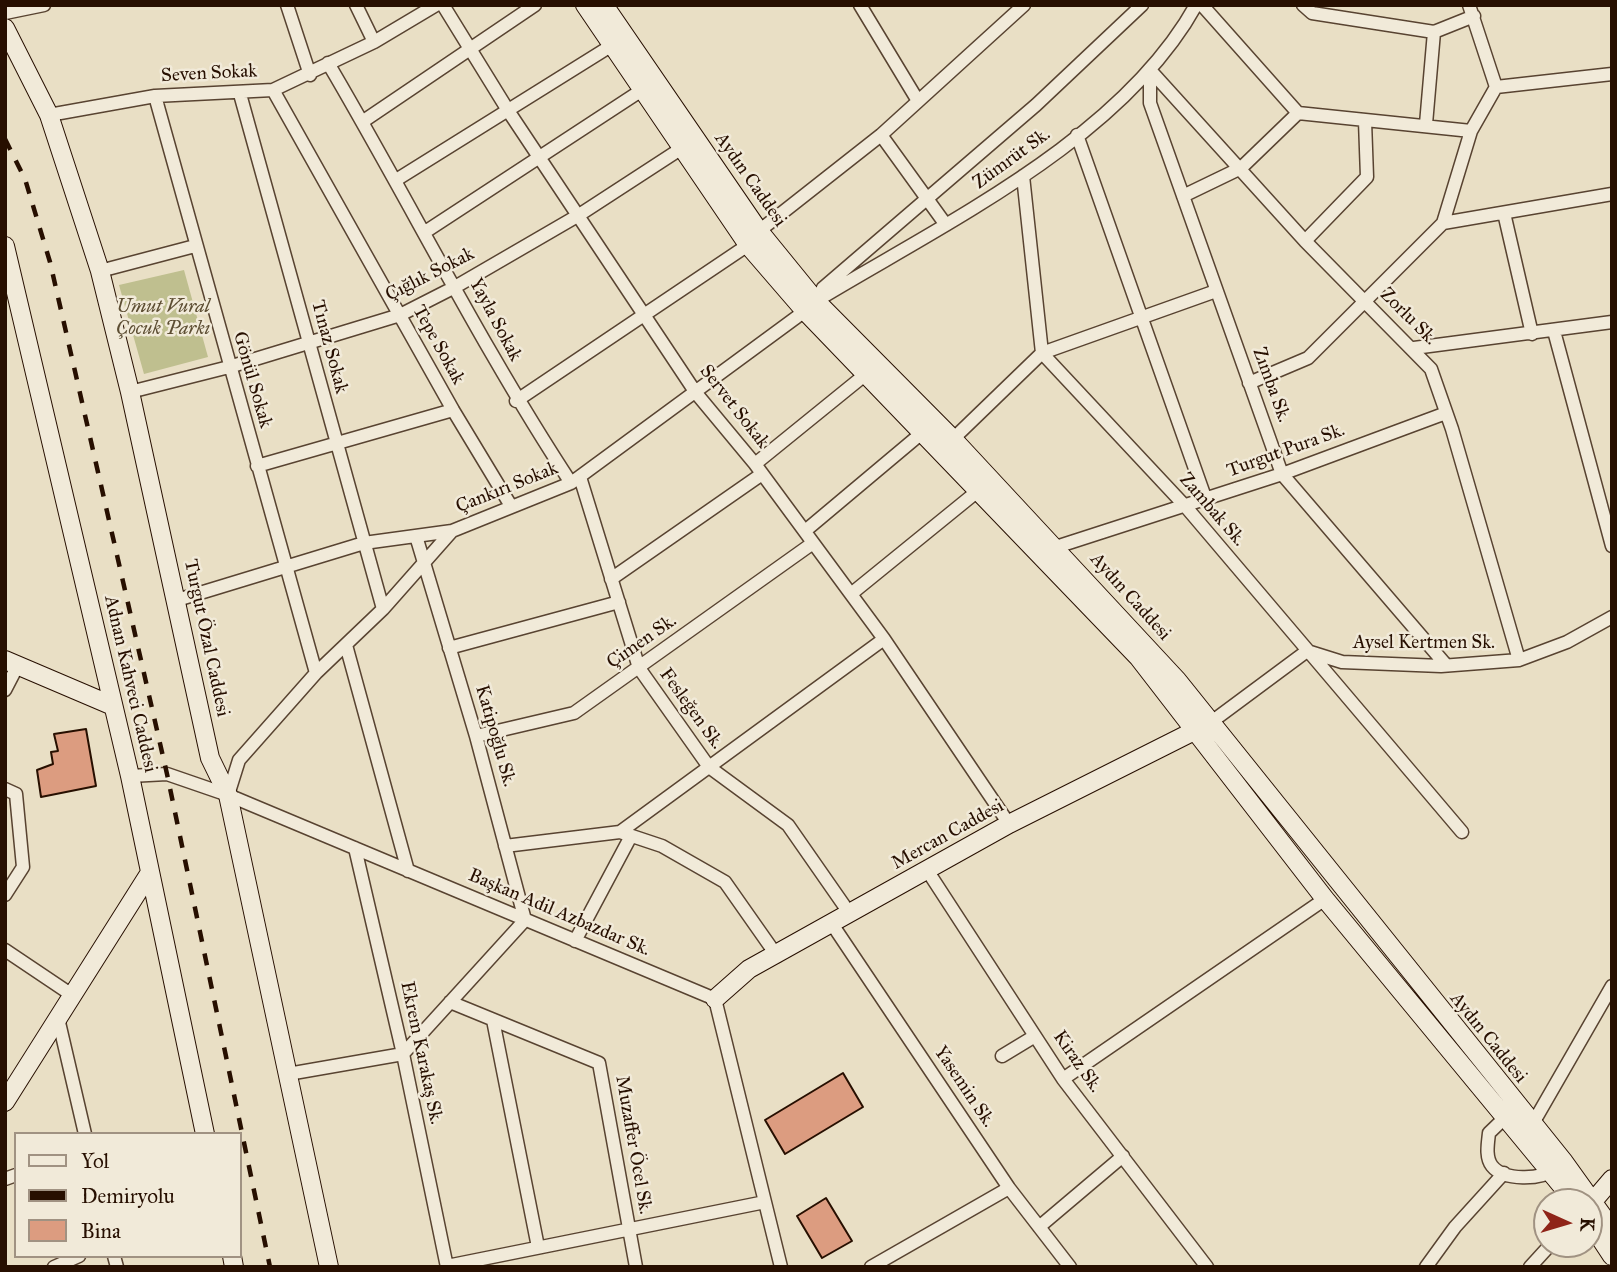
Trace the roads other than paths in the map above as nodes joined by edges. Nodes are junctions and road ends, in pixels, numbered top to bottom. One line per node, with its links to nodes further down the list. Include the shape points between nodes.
1 (44, 5): 16 (street)
2 (287, 5): 25 (street)
3 (356, 5): 19 (street)
4 (436, 5): 19 (street, Seven Sokak)
5 (443, 5): 21 (street, Servet Sokak)
6 (535, 5): 21 (street)
7 (585, 5): 20 (main road, Aydın Caddesi)
8 (604, 5): 54 (main road, Aydın Caddesi)
9 (860, 5): 31 (street)
10 (1024, 5): 31 (street)
11 (1142, 5): 48 (street)
12 (1196, 5): 23 (street, Zümrüt Sk., via 1180,35)
13 (1202, 5): 33 (street)
14 (1303, 5): 18 (street, via 1312,13)
15 (1471, 11): 18 (street); 26 (street)
16 (5, 13)
17 (5, 28): 34 (main road, Turgut Özal Caddesi)
18 (1434, 32): 37 (street)
19 (374, 42): 22 (street, Seven Sokak)
20 (614, 44): 28 (main road, Aydın Caddesi); 32 (street)
21 (473, 50): 32 (street, Servet Sokak); 36 (street)
22 (328, 63): 25 (street, Seven Sokak); 36 (street, Yayla Sokak)
23 (1150, 70): 40 (street, Zümrüt Sk.); 43 (street, Zorlu Sk.); 47 (street, Zımba Sk., via 1150,103)
24 (1612, 74): 26 (street)
25 (310, 75): 27 (street, Seven Sokak)
26 (1496, 87): 38 (street)
27 (273, 90): 29 (street, Seven Sokak); 64 (street, Tepe Sokak)
28 (642, 90): 41 (main road, Aydın Caddesi); 42 (street)
29 (240, 94): 30 (street, Seven Sokak); 69 (street, Tınaz Sokak)
30 (155, 96): 34 (street, Seven Sokak); 57 (street, Gönül Sokak)
31 (918, 101): 39 (street)
32 (509, 112): 42 (street, Servet Sokak); 45 (street)
33 (1298, 113): 35 (street); 43 (street)
34 (49, 115): 58 (main road, Turgut Özal Caddesi)
35 (1365, 121): 37 (street); 55 (street, via 1367,177)
36 (362, 122): 45 (street, Yayla Sokak)
37 (1426, 124): 38 (street)
38 (1471, 131): 51 (street)
39 (881, 135): 48 (street); 54 (street)
40 (1077, 135): 44 (street, Zümrüt Sk.); 65 (street)
41 (682, 148): 50 (street, Çığlık Sokak); 54 (main road, Aydın Caddesi)
42 (540, 158): 50 (street, Servet Sokak); 53 (street)
43 (1241, 168): 47 (street); 55 (street, Zorlu Sk.)
44 (1023, 176): 52 (street, Zümrüt Sk.); 71 (street)
45 (396, 180): 53 (street, Yayla Sokak)
46 (1612, 194): 49 (street)
47 (1183, 196): 60 (street, Zımba Sk.)
48 (927, 201): 52 (street); 62 (street, via 823,288)
49 (1504, 213): 51 (street); 68 (street)
50 (579, 215): 59 (street, Çığlık Sokak); 63 (street, Servet Sokak)
51 (1443, 223): 61 (street)
52 (946, 225): 62 (street, Zümrüt Sk.)
53 (425, 232): 59 (street, Yayla Sokak)
54 (753, 238): 62 (main road, Aydın Caddesi); 63 (street)
55 (1305, 241): 61 (street, Zorlu Sk.)
56 (5, 246): 116 (main road, Adnan Kahveci Caddesi)
57 (195, 246): 58 (street); 72 (street, Gönül Sokak)
58 (100, 271): 75 (main road, Turgut Özal Caddesi)
59 (455, 287): 64 (street, Çığlık Sokak); 77 (street, Yayla Sokak)
60 (1216, 291): 65 (street); 74 (street, Zımba Sk.)
61 (1364, 301): 70 (street, Zorlu Sk.); 74 (street, via 1308,358)
62 (810, 306): 73 (main road, Aydın Caddesi); 76 (street, Çankırı Sokak); 81 (main road, Aydın Caddesi)
63 (643, 314): 76 (street, Servet Sokak); 77 (street)
64 (400, 315): 69 (street, Çığlık Sokak); 78 (street, Tepe Sokak)
65 (1142, 317): 71 (street); 88 (street)
66 (1612, 322): 67 (street)
67 (1554, 331): 68 (street); 96 (street)
68 (1532, 334): 70 (street)
69 (307, 342): 72 (street, Çığlık Sokak); 82 (street, Tınaz Sokak)
70 (1414, 348): 79 (street, Zorlu Sk., via 1431,369)
71 (1042, 352): 81 (street); 90 (street, Zambak Sk.)
72 (229, 367): 75 (street, Çığlık Sokak); 83 (street, Gönül Sokak)
73 (866, 374): 80 (main road, Aydın Caddesi); 84 (street)
74 (1249, 383): 85 (street, Zımba Sk.)
75 (130, 392): 102 (main road, Turgut Özal Caddesi)
76 (696, 393): 84 (street, Servet Sokak); 86 (street, Çankırı Sokak)
77 (516, 401): 86 (street, Yayla Sokak)
78 (453, 410): 82 (street); 89 (street, Tepe Sokak)
79 (1446, 413): 85 (street, Turgut Pura Sk.); 110 (street, Zorlu Sk.)
80 (923, 432): 87 (main road, Aydın Caddesi); 92 (street)
81 (953, 439): 97 (main road, Aydın Caddesi)
82 (335, 444): 83 (street); 94 (street, Tınaz Sokak)
83 (257, 466): 99 (street, Gönül Sokak)
84 (759, 469): 92 (street, Servet Sokak); 100 (street)
85 (1282, 474): 88 (street, Turgut Pura Sk.); 112 (street, Zımba Sk.)
86 (575, 480): 89 (street, Çankırı Sokak); 100 (street, Fesleğen Sk.)
87 (979, 490): 101 (street); 117 (main road, Aydın Caddesi)
88 (1206, 500): 90 (street, Turgut Pura Sk.)
89 (512, 506): 91 (street, Çankırı Sokak)
90 (1185, 507): 97 (street, Turgut Pura Sk.); 109 (street, Zambak Sk.)
91 (452, 531): 93 (street, Çankırı Sokak); 98 (street)
92 (805, 531): 95 (street, Servet Sokak)
93 (416, 536): 94 (street, Çankırı Sokak); 98 (street, Katipoğlu Sk.)
94 (364, 543): 99 (street, Çankırı Sokak); 104 (street, Tınaz Sokak)
95 (813, 543): 101 (street, Servet Sokak); 113 (street, Çimen Sk.)
96 (1612, 546)
97 (1056, 547): 117 (main road, Aydın Caddesi, via 1177,680)
98 (423, 563): 104 (street); 108 (street, Katipoğlu Sk.)
99 (286, 567): 102 (street, Çankırı Sokak); 114 (street, Gönül Sokak)
100 (611, 579): 103 (street, Fesleğen Sk.)
101 (851, 594): 106 (street, Servet Sokak)
102 (177, 600): 122 (main road, Turgut Özal Caddesi, via 210,758)
103 (619, 603): 108 (street); 113 (street, Fesleğen Sk.)
104 (383, 609): 107 (street)
105 (1612, 617): 110 (street, Aysel Kertmen Sk., via 1567,642)
106 (884, 639): 119 (street); 123 (street, Servet Sokak)
107 (346, 645): 114 (street); 129 (street)
108 (449, 648): 118 (street, Katipoğlu Sk.)
109 (1307, 651): 112 (street, Aysel Kertmen Sk., via 1342,662); 117 (street); 124 (street, Zambak Sk.)
110 (1519, 660): 112 (street, Aysel Kertmen Sk.)
111 (12, 663): 115 (street); 116 (main road)
112 (1446, 665)
113 (639, 668): 118 (street, Çimen Sk., via 574,713); 119 (street, Fesleğen Sk.)
114 (316, 673): 122 (street, via 239,760)
115 (5, 690)
116 (113, 706): 120 (main road, Adnan Kahveci Caddesi)
117 (1203, 726): 123 (main road, Mercan Caddesi); 132 (main road, Aydın Caddesi); 151 (main road, Aydın Caddesi)
118 (476, 736): 126 (street, Katipoğlu Sk.)
119 (709, 766): 125 (street); 133 (street, Fesleğen Sk., via 788,825)
120 (130, 776): 122 (street, Başkan Adil Azbazdar Sk., via 167,774); 130 (main road, Adnan Kahveci Caddesi)
121 (5, 789): 131 (street, via 16,794 23,867)
122 (229, 795): 127 (street, Başkan Adil Azbazdar Sk.); 148 (main road, Turgut Özal Caddesi)
123 (1009, 824): 128 (main road, Mercan Caddesi)
124 (1462, 832)
125 (625, 834): 126 (street); 136 (street); 138 (street, via 662,846 725,883)
126 (505, 846): 134 (street, Katipoğlu Sk.)
127 (355, 848): 129 (street, Başkan Adil Azbazdar Sk.); 146 (street, Ekrem Karakaş Sk.)
128 (927, 870): 133 (main road, Mercan Caddesi); 145 (street, Kiraz Sk.)
129 (408, 871): 134 (street, Başkan Adil Azbazdar Sk.)
130 (149, 874): 140 (main road); 154 (main road, Adnan Kahveci Caddesi)
131 (5, 895)
132 (1325, 899): 149 (street); 151 (main road, Aydın Caddesi)
133 (850, 914): 135 (main road, Mercan Caddesi)
134 (525, 920): 136 (street, Başkan Adil Azbazdar Sk.); 142 (street)
135 (832, 924): 138 (main road, Mercan Caddesi); 158 (street, Yasemin Sk.)
136 (575, 941): 141 (street, Başkan Adil Azbazdar Sk.)
137 (5, 950): 140 (street)
138 (777, 956): 141 (main road, Mercan Caddesi, via 749,969)
139 (1612, 986): 152 (street)
140 (72, 995): 143 (main road)
141 (715, 999): 161 (street)
142 (450, 1002): 144 (street, Muzaffer Öcel Sk.); 146 (street)
143 (58, 1018): 150 (main road); 153 (street)
144 (492, 1020): 162 (street, Muzaffer Öcel Sk., via 599,1063); 164 (street)
145 (1035, 1035): 147 (street); 149 (street, Kiraz Sk.)
146 (402, 1054): 148 (street); 168 (street, Ekrem Karakaş Sk.)
147 (1002, 1056)
148 (288, 1074): 167 (main road, Turgut Özal Caddesi)
149 (1063, 1079): 155 (street, Kiraz Sk.)
150 (7, 1096)
151 (1511, 1111): 152 (main road, Aydın Caddesi); 156 (main road, Aydın Caddesi); 157 (street, via 1489,1133 1493,1167)
152 (1532, 1125): 156 (main road, Aydın Caddesi)
153 (85, 1132)
154 (205, 1132)
155 (1123, 1157): 163 (street); 173 (street, Kiraz Sk.)
156 (1557, 1167): 157 (street, via 1530,1177); 159 (main road, Aydın Caddesi); 160 (main road, Aydın Caddesi)
157 (1504, 1173): 174 (street)
158 (1009, 1188): 163 (street, Yasemin Sk.); 171 (street)
159 (1568, 1188)
160 (1577, 1188)
161 (765, 1202): 162 (street); 170 (street)
162 (628, 1227): 164 (street); 169 (street, Muzaffer Öcel Sk.)
163 (1039, 1227): 172 (street, Yasemin Sk.)
164 (538, 1247): 168 (street)
165 (74, 1258): 166 (street)
166 (54, 1267)
167 (329, 1267)
168 (447, 1267)
169 (636, 1267)
170 (781, 1267)
171 (871, 1267)
172 (1070, 1267)
173 (1207, 1267)
174 (1426, 1267)

